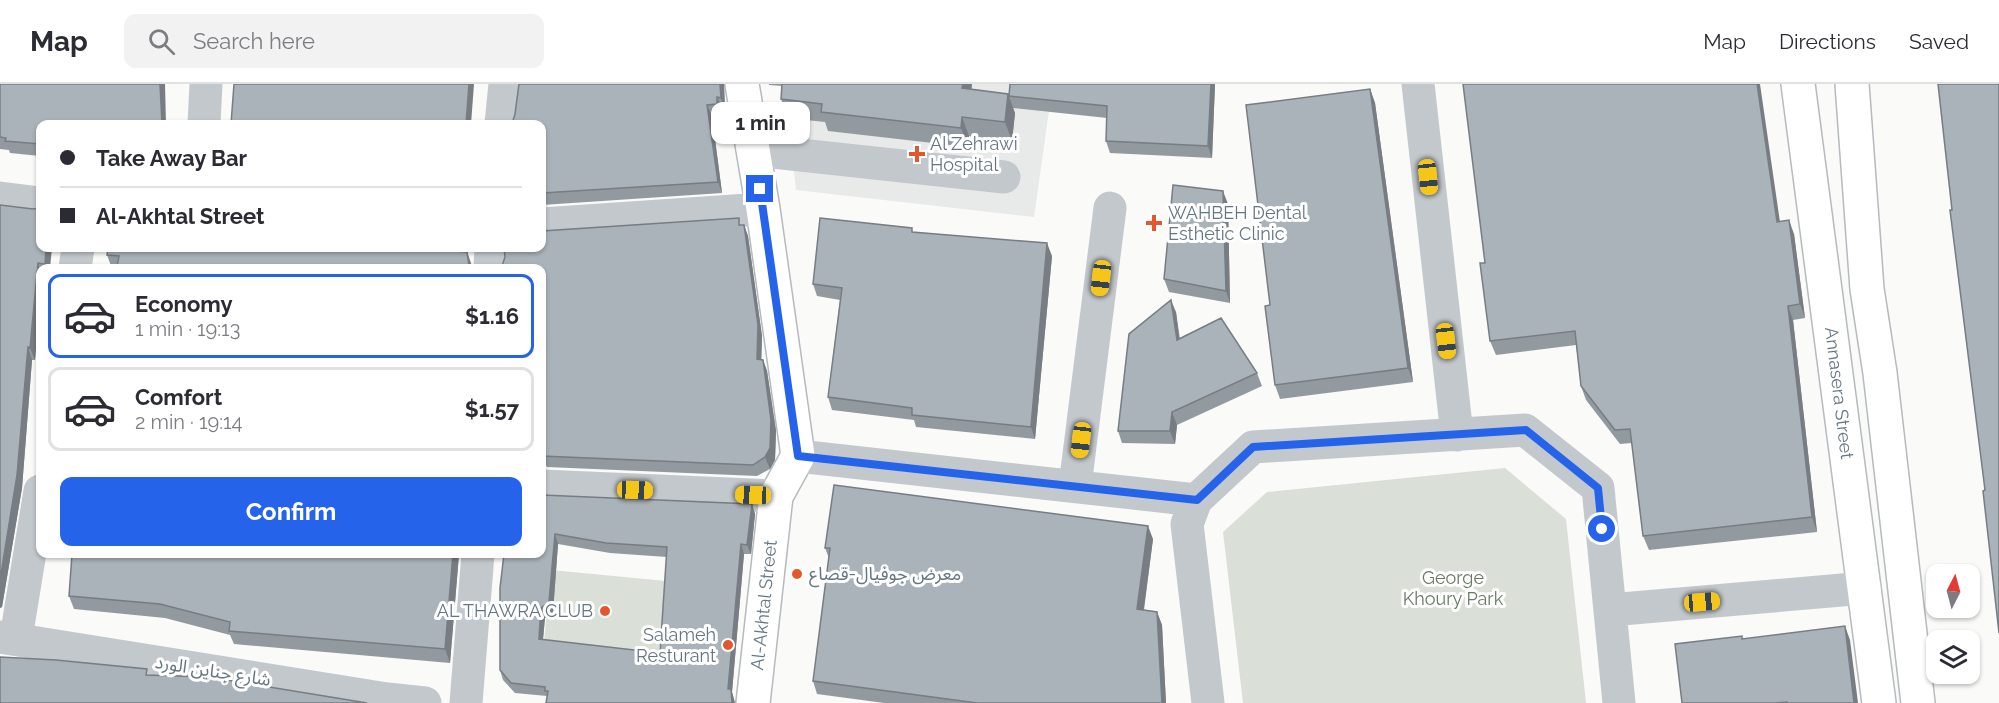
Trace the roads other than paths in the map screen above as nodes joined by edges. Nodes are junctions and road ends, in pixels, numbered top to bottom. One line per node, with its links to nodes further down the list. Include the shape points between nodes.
1 (206, 84): 8 (street)
2 (505, 84): 9 (street)
3 (742, 84): 10 (main road)
4 (1418, 84): 18 (street)
5 (1798, 84): 26 (main road, Annasera Street)
6 (1830, 84): 17 (main road)
7 (1852, 84): 17 (main road)
8 (204, 120)
9 (501, 120)
10 (753, 150): 11 (street); 15 (main road)
11 (1004, 177)
12 (0, 198): 13 (street)
13 (36, 202)
14 (1110, 208): 21 (street)
15 (763, 209): 16 (street); 19 (main road)
16 (546, 224)
17 (1867, 289): 36 (main road)
18 (1457, 435): 23 (street, via 1253,447); 27 (street, via 1526,430 1598,488)
19 (798, 456): 21 (street); 22 (main road, Al-Akhtal Street)
20 (546, 486): 22 (street)
21 (1075, 486): 23 (street)
22 (776, 495): 32 (main road, Al-Akhtal Street)
23 (1197, 500): 33 (street, via 1187,524)
24 (36, 509): 28 (street)
25 (478, 558): 31 (street)
26 (1864, 588): 27 (street); 35 (main road, Annasera Street)
27 (1610, 610): 34 (street)
28 (8, 637): 29 (street, شارع جناين الورد)
29 (387, 701): 30 (street, شارع جناين الورد)
30 (425, 703)
31 (466, 703)
32 (753, 703)
33 (1208, 703)
34 (1619, 703)
35 (1879, 703)
36 (1918, 703)

